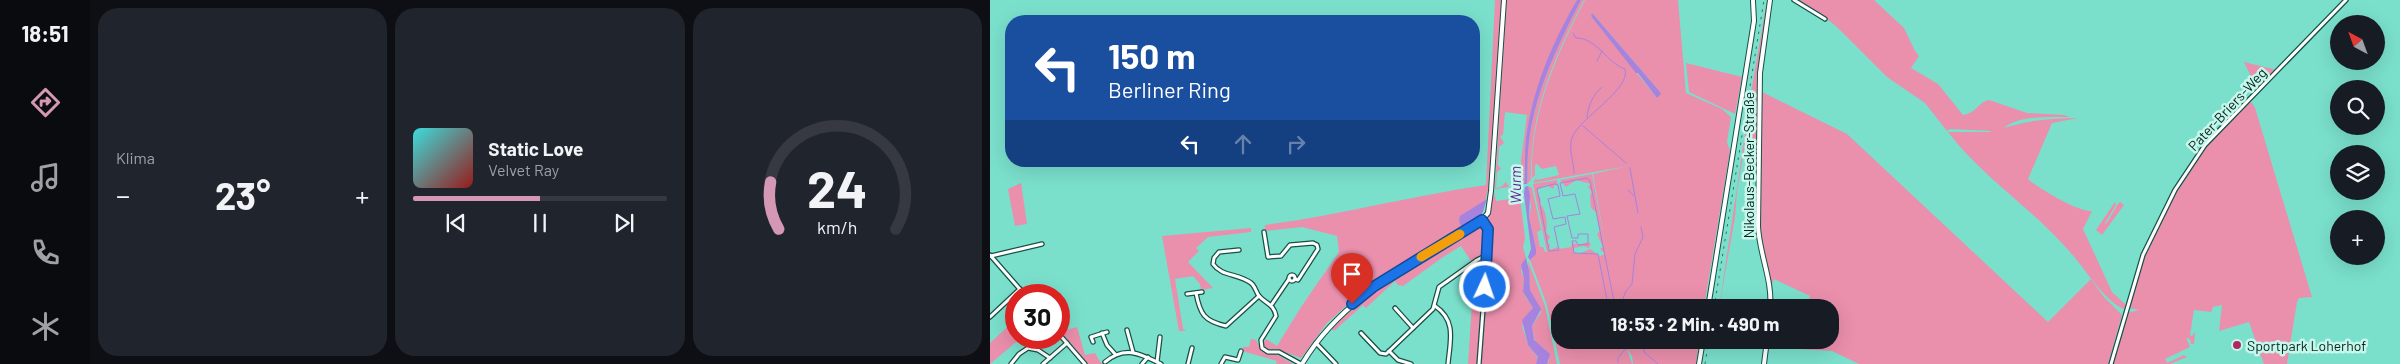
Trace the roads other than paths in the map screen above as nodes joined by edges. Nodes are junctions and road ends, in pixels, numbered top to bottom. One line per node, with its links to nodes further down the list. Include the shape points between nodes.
1 (1504, 0): 7 (main road, via 1490,205)
2 (1753, 0): 18 (main road, via 1754,22)
3 (1770, 0): 19 (main road, Nikolaus-Becker-Straße, via 1759,90 1758,226)
4 (1794, 0): 6 (street)
5 (2346, 0): 59 (street, Pater-Briers-Weg, via 2205,146 2175,190 2142,255)
6 (1825, 19)
7 (1482, 220): 12 (street, via 1488,229); 32 (main road, via 1367,291)
8 (1264, 232): 21 (street, via 1268,257 1281,256 1290,245 1313,243 1318,249 1298,280 1289,279)
9 (1042, 244): 11 (street)
10 (1239, 250): 17 (street, via 1218,252 1213,264 1222,273 1237,275 1250,282)
11 (990, 255): 13 (street)
12 (1487, 255): 22 (street, via 1438,286); 56 (street)
13 (1016, 284)
14 (1202, 292): 15 (street)
15 (1196, 293): 16 (street); 17 (street, via 1199,310 1209,321 1226,326)
16 (1187, 294)
17 (1259, 296): 21 (street)
18 (1709, 299)
19 (1771, 299)
20 (1005, 303): 24 (street)
21 (1272, 304): 52 (street, via 1276,316 1261,340 1262,348 1268,352 1279,352)
22 (1435, 306): 25 (street); 55 (street, via 1450,322)
23 (1395, 308): 25 (street)
24 (990, 317)
25 (1413, 328): 39 (street)
26 (1127, 330): 40 (street)
27 (1107, 332): 28 (street)
28 (1102, 333): 31 (street, via 1091,337); 41 (street, via 1106,345)
29 (1361, 333): 39 (street, via 1381,354)
30 (1160, 337): 45 (street)
31 (1092, 342)
32 (1315, 342): 52 (main road); 53 (street)
33 (1070, 346): 48 (street)
34 (1192, 348): 50 (street)
35 (1060, 349): 43 (street)
36 (1702, 349): 57 (main road)
37 (1766, 349): 58 (main road)
38 (1241, 351): 51 (street, via 1238,360 1225,357)
39 (1389, 351): 54 (street, via 1398,360)
40 (1133, 352): 41 (street); 42 (street)
41 (1115, 354): 44 (street)
42 (1148, 357): 45 (street); 49 (street)
43 (1050, 358): 46 (street, via 1028,348); 47 (street)
44 (1105, 362)
45 (1159, 363)
46 (1011, 364)
47 (1043, 364)
48 (1085, 364)
49 (1142, 364)
50 (1188, 364)
51 (1221, 364)
52 (1301, 364)
53 (1336, 364)
54 (1410, 364)
55 (1448, 364)
56 (1479, 364)
57 (1699, 364)
58 (1764, 364)
59 (2111, 364)

